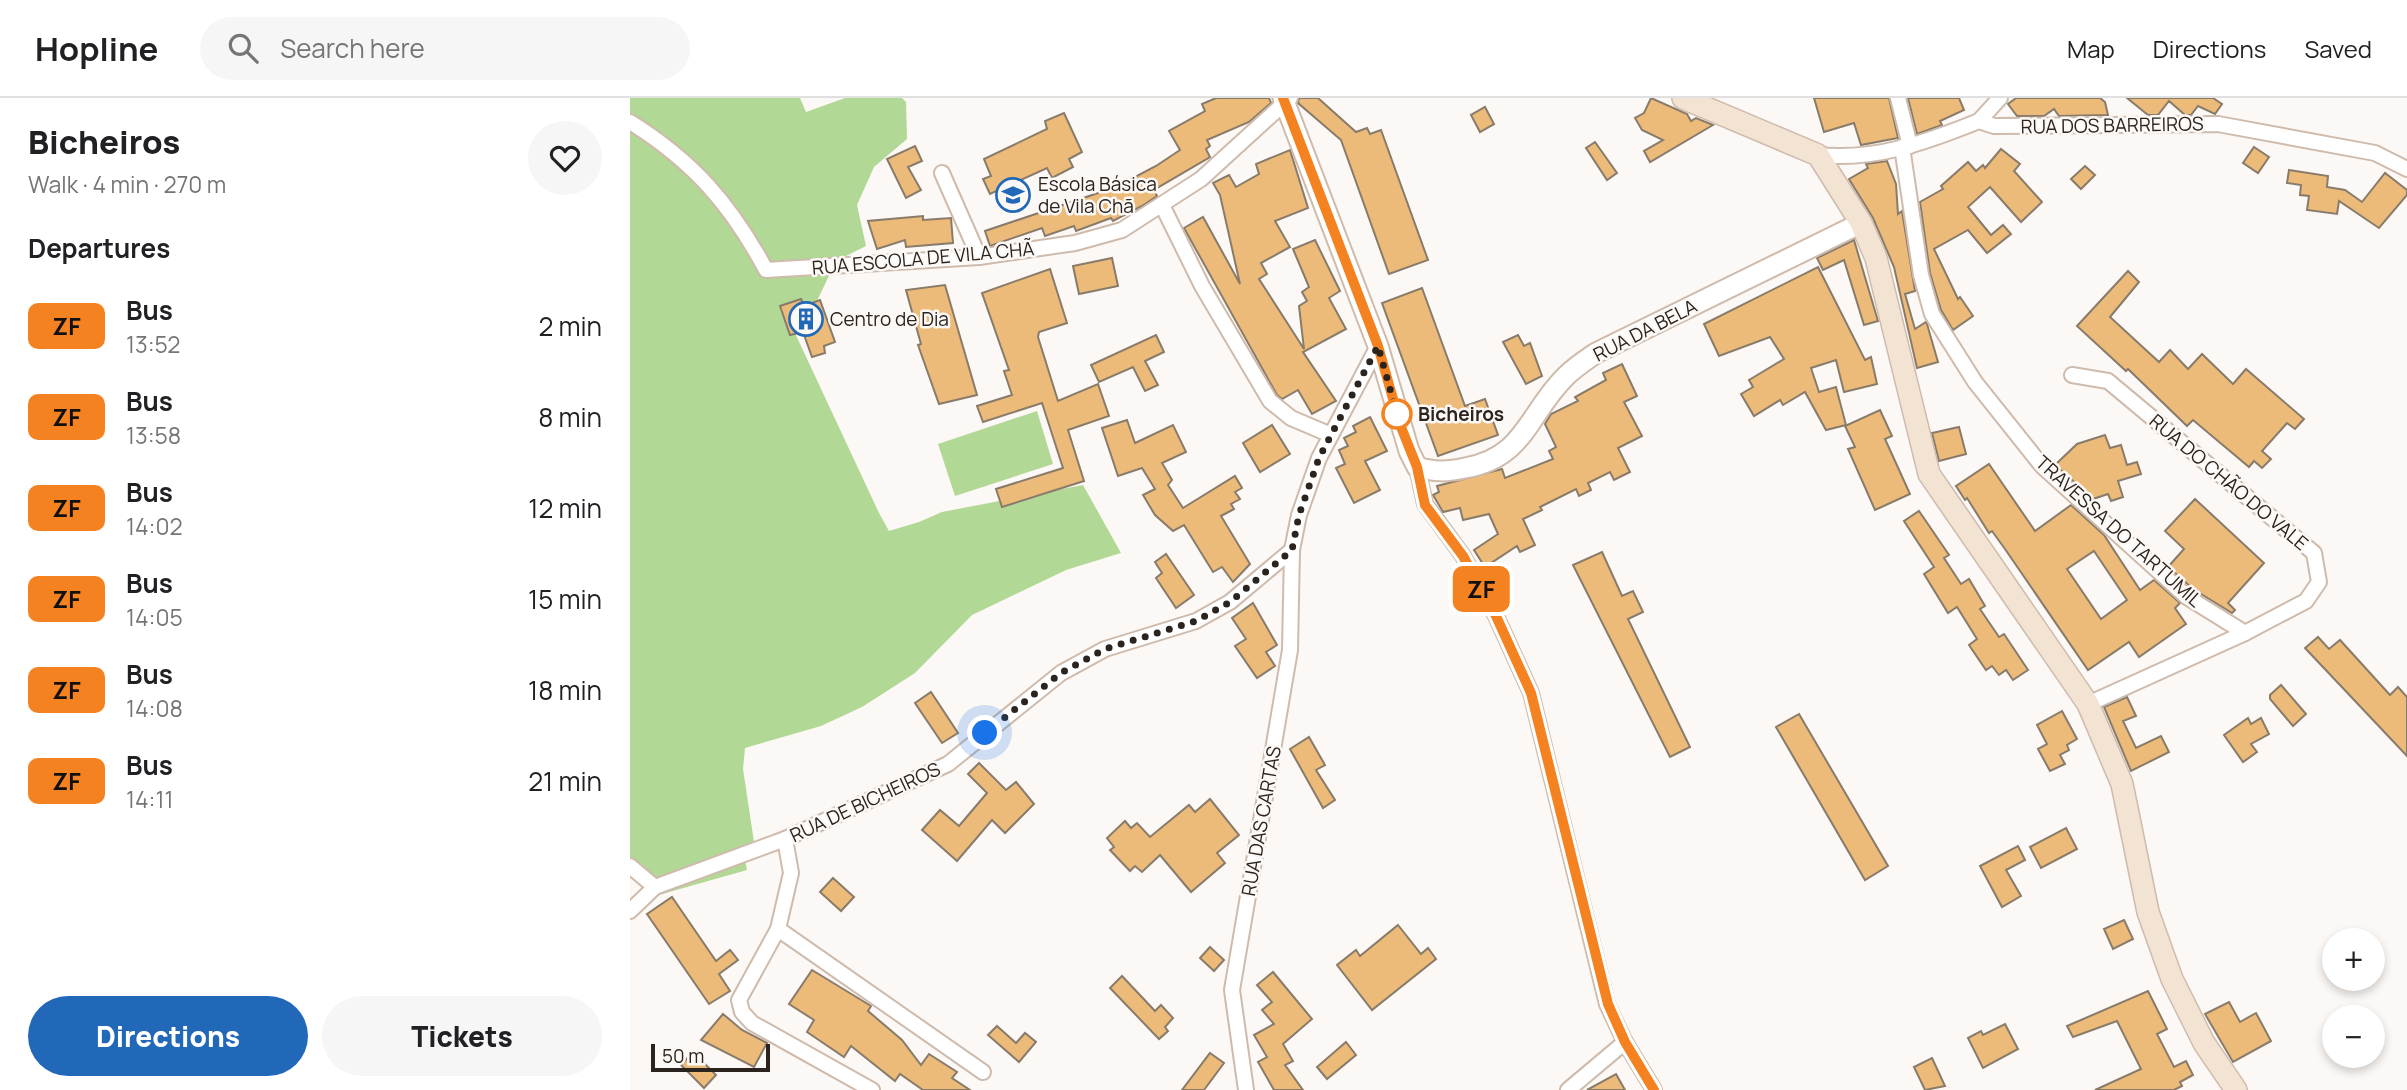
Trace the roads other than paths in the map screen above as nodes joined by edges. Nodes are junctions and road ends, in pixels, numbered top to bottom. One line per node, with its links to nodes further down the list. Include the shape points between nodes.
1 (1684, 98): 8 (main road)
2 (1898, 98): 7 (street, TRAVESSA DO TARTUMIL)
3 (2000, 98): 5 (street)
4 (1286, 100): 11 (street, RUA ESCOLA DE VILA CHÃ, via 1238,149); 14 (street)
5 (1979, 121): 7 (street, RUA DOS BARREIROS); 9 (street, RUA DOS BARREIROS, via 1994,126 2218,124 2375,153)
6 (630, 122): 13 (street, RUA ESCOLA DE VILA CHÃ, via 699,173 746,232 766,270)
7 (1906, 147): 8 (street, RUA DOS BARREIROS, via 1865,156); 19 (street, TRAVESSA DO TARTUMIL, via 1921,275 1932,314 1975,382 2042,466 2187,597)
8 (1818, 155): 12 (main road)
9 (2407, 169)
10 (942, 173): 13 (street)
11 (1163, 206): 13 (street, RUA ESCOLA DE VILA CHÃ, via 1122,230 1075,243); 16 (street, via 1202,286 1270,401 1291,418)
12 (1861, 223): 17 (street, RUA DA BELA, via 1596,353 1566,376 1512,448 1493,460 1448,472); 20 (main road, via 1876,258 1929,474)
13 (979, 257)
14 (1378, 346): 16 (street); 17 (street)
15 (2072, 375): 19 (street, RUA DO CHÃO DO VALE, via 2108,381 2314,554 2319,582 2306,601)
16 (1331, 435): 18 (street, via 1299,515)
17 (1417, 467): 26 (street, via 1425,505 1463,556 1531,693 1587,931 1608,1004)
18 (1292, 550): 21 (street, RUA DE BICHEIROS, via 1230,602 1196,621 1105,649 1061,673 948,764); 29 (street, RUA DAS CARTAS, via 1290,650 1232,990)
19 (2245, 633): 20 (street, RUA DO CHÃO DO VALE)
20 (2088, 704): 32 (main road, via 2122,784 2148,912 2172,979 2204,1044)
21 (785, 839): 23 (street, RUA DE BICHEIROS); 25 (street, via 791,873)
22 (630, 866): 23 (street)
23 (655, 887): 24 (street, RUA DE BICHEIROS)
24 (630, 911)
25 (778, 929): 27 (street); 28 (street, via 740,1000 742,1012 752,1023)
26 (1625, 1042): 30 (street); 31 (street)
27 (983, 1073)
28 (872, 1090)
29 (1246, 1090)
30 (1568, 1090)
31 (1654, 1090)
32 (2236, 1090)

